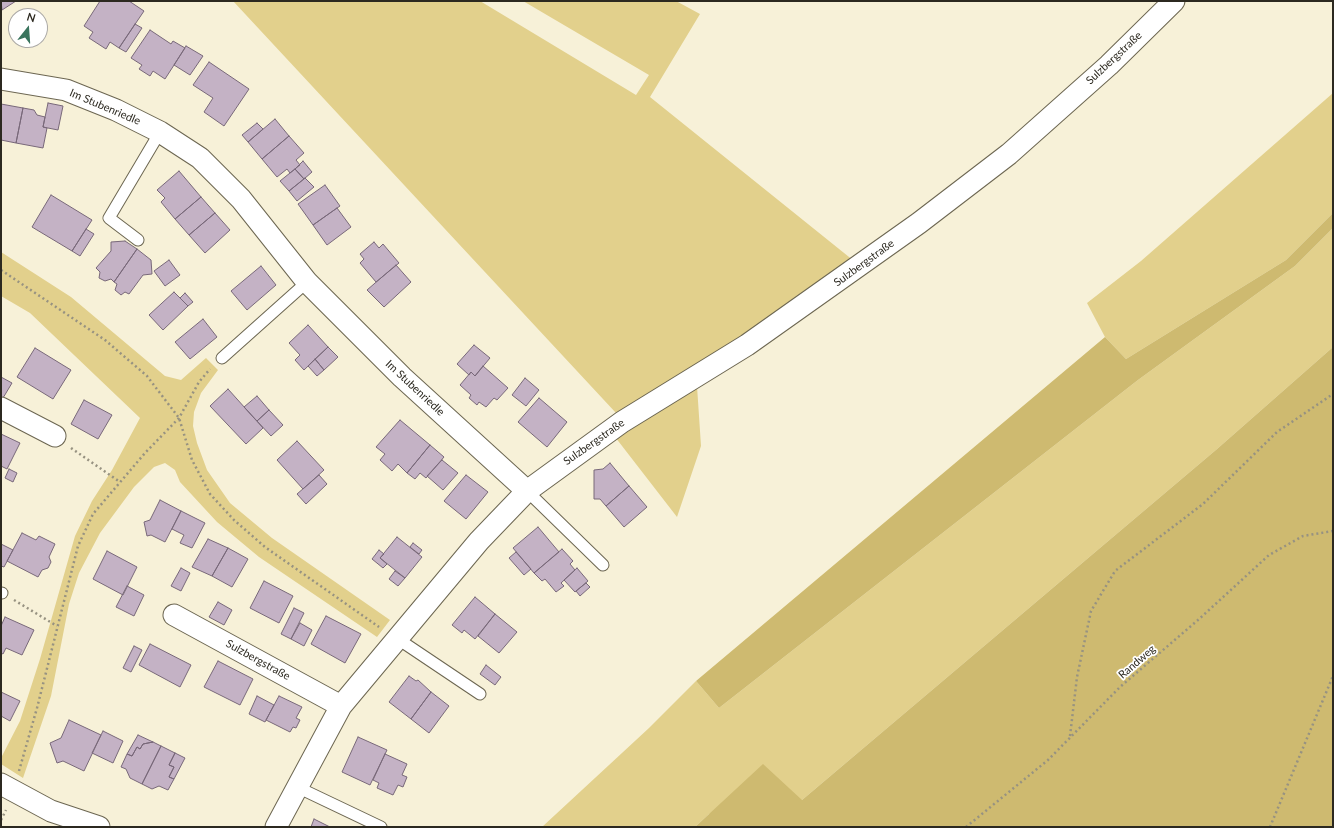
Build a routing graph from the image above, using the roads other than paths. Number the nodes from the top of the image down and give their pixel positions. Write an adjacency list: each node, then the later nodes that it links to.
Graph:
1 (1174, 1): 9 (street, Sulzbergstraße)
2 (1, 78): 3 (street, Im Stubenriedle)
3 (160, 132): 4 (lane); 5 (street, Im Stubenriedle)
4 (138, 240)
5 (307, 282): 6 (lane); 9 (street, Im Stubenriedle)
6 (222, 358)
7 (1, 408): 8 (street)
8 (55, 436)
9 (527, 490): 10 (lane); 12 (street, Sulzbergstraße)
10 (603, 565)
11 (174, 615): 14 (street, Sulzbergstraße)
12 (390, 634): 13 (lane); 14 (street, Sulzbergstraße)
13 (480, 694)
14 (341, 706): 15 (street, Sulzbergstraße)
15 (297, 787): 18 (street, Sulzbergstraße); 19 (lane)
16 (7, 788): 17 (street)
17 (99, 827)
18 (276, 827)
19 (380, 827)

